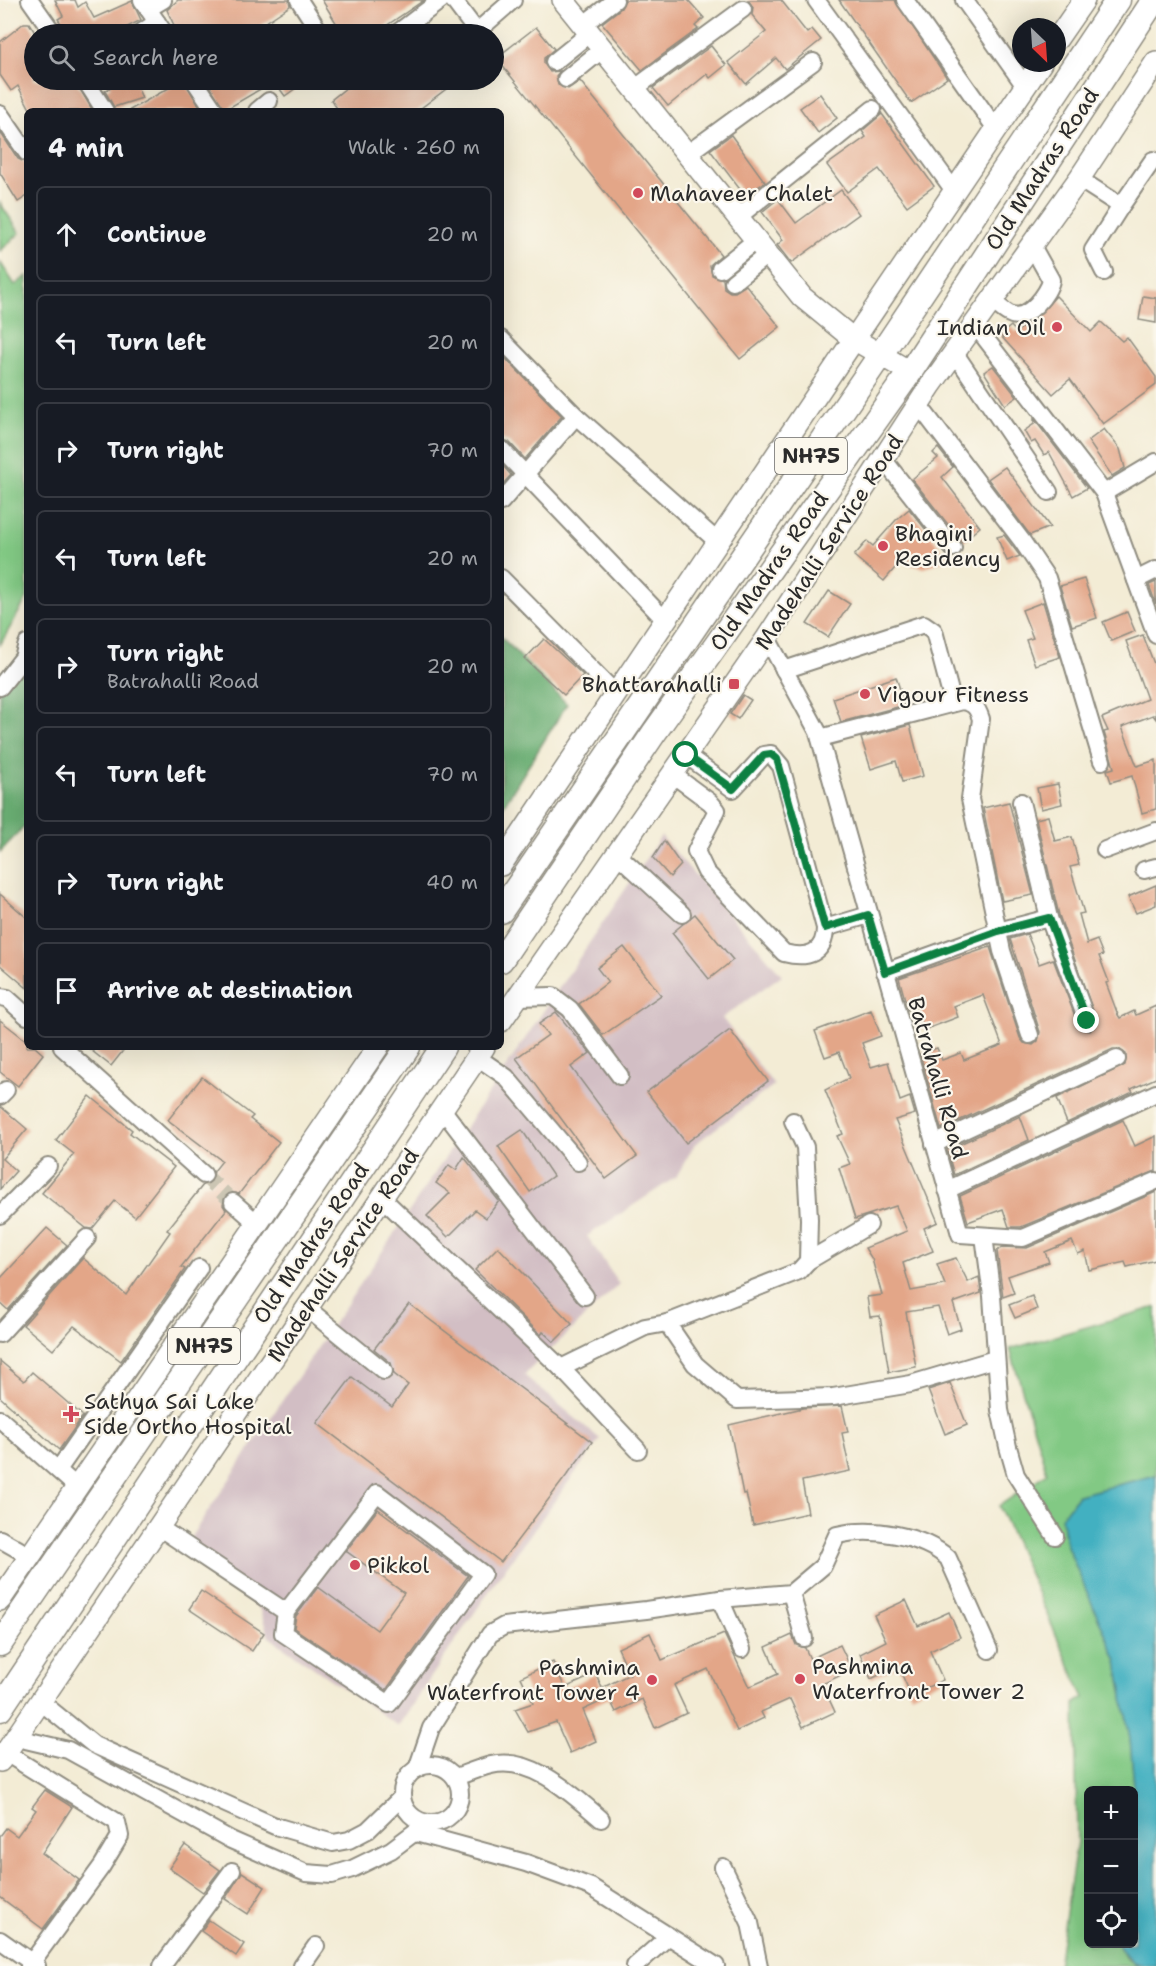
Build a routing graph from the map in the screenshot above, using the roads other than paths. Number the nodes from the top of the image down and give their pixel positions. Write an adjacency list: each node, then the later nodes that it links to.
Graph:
1 (30, 0): 17 (street)
2 (163, 0): 16 (street)
3 (299, 0): 18 (street)
4 (441, 0): 19 (street)
5 (453, 0): 20 (street)
6 (513, 0): 21 (street)
7 (563, 0): 23 (main road)
8 (615, 0): 23 (street)
9 (816, 0): 42 (street)
10 (905, 0): 37 (street)
11 (964, 0): 29 (street)
12 (1084, 0): 22 (main road)
13 (1118, 0): 55 (highway, Old Madras Road / NH75)
14 (1154, 0): 56 (highway, Old Madras Road / NH75)
15 (743, 9): 30 (street)
16 (153, 17)
17 (47, 24)
18 (315, 24)
19 (409, 24)
20 (469, 24)
21 (485, 24)
22 (1066, 26)
23 (592, 35): 24 (street); 28 (street); 30 (main road)
24 (554, 62)
25 (813, 62): 39 (street)
26 (1156, 63): 41 (main road, Madehalli Service Road)
27 (1035, 72): 29 (main road)
28 (566, 79)
29 (1025, 86): 37 (main road)
30 (634, 88): 39 (main road)
31 (91, 90): 33 (street)
32 (201, 90): 34 (street)
33 (103, 108)
34 (213, 108)
35 (873, 109): 44 (street)
36 (0, 114): 38 (street)
37 (996, 129): 42 (main road)
38 (24, 149)
39 (687, 154): 44 (main road)
40 (1153, 160): 43 (street)
41 (1079, 179): 43 (street); 45 (main road, Madehalli Service Road)
42 (956, 192): 52 (main road)
43 (1121, 206): 48 (street)
44 (738, 217): 46 (main road)
45 (1032, 246): 50 (main road, Madehalli Service Road); 50 (street)
46 (762, 247): 47 (street); 49 (street); 52 (main road)
47 (720, 268)
48 (1104, 272)
49 (733, 282)
50 (993, 301): 51 (main road, Madehalli Service Road)
51 (975, 325): 54 (main road, Madehalli Service Road); 64 (street)
52 (852, 338): 55 (main road); 66 (main road)
53 (504, 342): 58 (street)
54 (954, 352): 57 (main road, Madehalli Service Road); 63 (street)
55 (881, 354): 56 (main road); 90 (highway, Old Madras Road / NH75)
56 (910, 372): 96 (highway, Old Madras Road / NH75)
57 (918, 404): 60 (main road, Madehalli Service Road); 81 (street)
58 (576, 416): 62 (street); 66 (street)
59 (504, 452): 62 (street)
60 (883, 459): 67 (street); 73 (main road, Madehalli Service Road)
61 (1156, 462): 64 (street)
62 (526, 475): 65 (street); 71 (street)
63 (1049, 492)
64 (1104, 493): 69 (street)
65 (504, 499)
66 (718, 542): 71 (main road)
67 (954, 548)
68 (1156, 570): 69 (street)
69 (1136, 580): 72 (street)
70 (504, 581): 77 (street)
71 (666, 621): 77 (main road)
72 (1156, 633)
73 (767, 638): 75 (street, Batrahalli Road); 80 (main road, Madehalli Service Road)
74 (24, 654): 76 (street)
75 (784, 670): 78 (street); 79 (street, Batrahalli Road)
76 (0, 687)
77 (617, 695): 89 (main road)
78 (953, 703): 79 (street); 95 (street)
79 (820, 738): 92 (street, Batrahalli Road)
80 (686, 755): 82 (main road, Madehalli Service Road); 83 (street)
81 (1102, 761)
82 (672, 774): 85 (street); 88 (main road, Madehalli Service Road)
83 (733, 789): 85 (street); 94 (street)
84 (1021, 802): 93 (street)
85 (717, 810): 94 (street)
86 (1156, 831): 87 (street)
87 (1105, 850)
88 (616, 853): 91 (street); 99 (main road, Madehalli Service Road)
89 (504, 861)
90 (504, 907)
91 (682, 914)
92 (868, 915): 94 (street); 97 (street, Batrahalli Road)
93 (1049, 918): 95 (street); 102 (street)
94 (825, 928)
95 (998, 931): 97 (street); 103 (street)
96 (504, 956)
97 (885, 972): 114 (street, Batrahalli Road)
98 (0, 997): 100 (street)
99 (517, 997): 101 (main road, Madehalli Service Road); 110 (street)
100 (24, 1013)
101 (504, 1016)
102 (1087, 1021)
103 (1030, 1035)
104 (65, 1050): 117 (street)
105 (376, 1050): 123 (main road)
106 (406, 1050): 149 (highway, Old Madras Road / NH75)
107 (441, 1050): 153 (highway, Old Madras Road / NH75)
108 (480, 1052): 112 (main road, Madehalli Service Road); 115 (street)
109 (1117, 1059): 114 (street)
110 (620, 1076)
111 (1156, 1094): 119 (street)
112 (442, 1109): 120 (main road, Madehalli Service Road); 129 (street)
113 (793, 1121): 127 (street)
114 (934, 1144): 119 (street, Batrahalli Road)
115 (578, 1162)
116 (48, 1166): 122 (street)
117 (204, 1175)
118 (1156, 1181): 125 (street, Batrahalli Road)
119 (947, 1190): 125 (street, Batrahalli Road)
120 (382, 1198): 130 (main road, Madehalli Service Road); 134 (street)
121 (232, 1202): 123 (street)
122 (0, 1215)
123 (258, 1224): 139 (main road)
124 (869, 1225): 127 (street)
125 (984, 1236): 133 (street)
126 (87, 1238): 132 (street)
127 (808, 1261): 131 (street)
128 (199, 1268): 138 (street)
129 (585, 1296)
130 (308, 1309): 135 (street); 140 (main road, Madehalli Service Road)
131 (667, 1323): 133 (street); 134 (street)
132 (0, 1334)
133 (995, 1359): 141 (street)
134 (561, 1368): 137 (street)
135 (384, 1371)
136 (0, 1419): 138 (street)
137 (638, 1450)
138 (58, 1470): 139 (street)
139 (78, 1488): 143 (main road)
140 (160, 1528): 147 (street); 152 (main road, Madehalli Service Road)
141 (1055, 1536)
142 (0, 1539): 143 (street)
143 (30, 1556): 145 (main road)
144 (791, 1593): 146 (street); 148 (street); 151 (street)
145 (0, 1599)
146 (720, 1599): 150 (street); 155 (street)
147 (286, 1612): 147 (street)
148 (804, 1638)
149 (0, 1644)
150 (742, 1649)
151 (989, 1650)
152 (41, 1702): 154 (main road, Madehalli Service Road); 157 (street)
153 (0, 1709)
154 (7, 1750): 159 (street); 166 (street)
155 (417, 1769): 156 (street); 157 (street)
156 (456, 1778): 158 (street); 159 (street)
157 (402, 1797): 159 (street)
158 (600, 1819)
159 (422, 1828): 162 (street)
160 (723, 1867): 171 (street)
161 (232, 1871): 167 (street)
162 (669, 1936): 165 (street); 169 (street)
163 (0, 1940): 166 (street)
164 (316, 1946): 168 (street)
165 (693, 1959): 170 (street)
166 (32, 1965)
167 (162, 1966)
168 (302, 1966)
169 (634, 1966)
170 (716, 1966)
171 (759, 1966)

